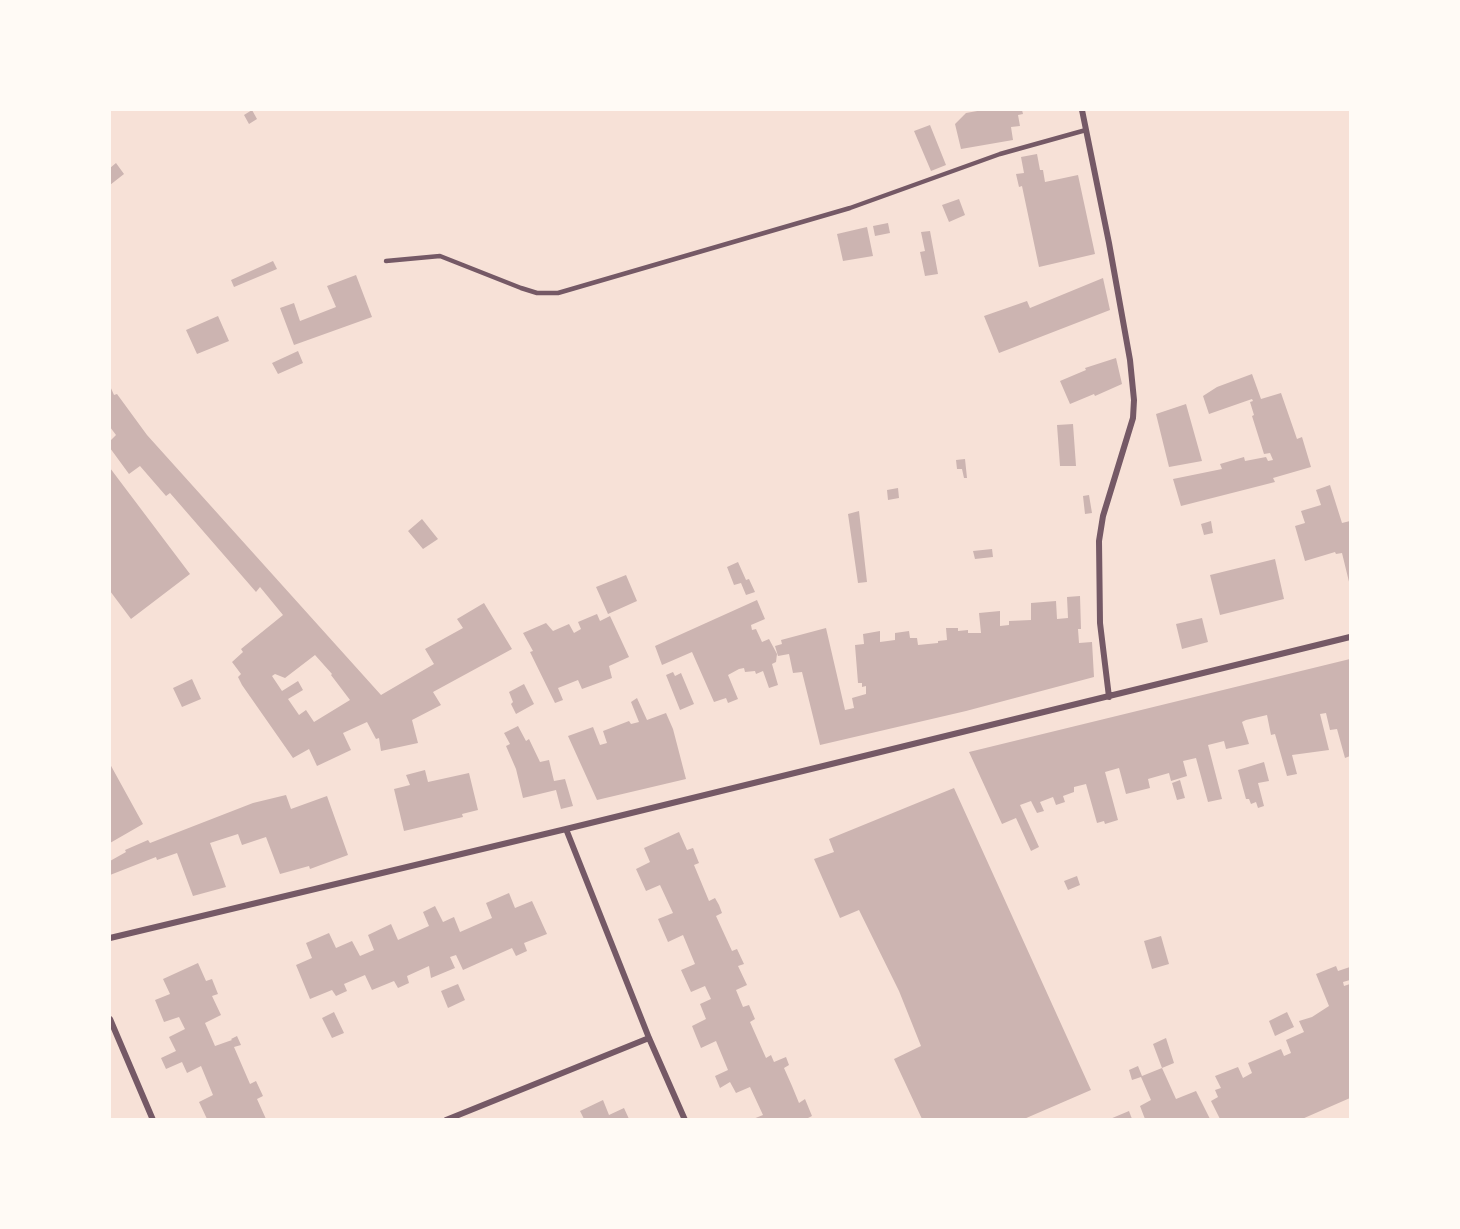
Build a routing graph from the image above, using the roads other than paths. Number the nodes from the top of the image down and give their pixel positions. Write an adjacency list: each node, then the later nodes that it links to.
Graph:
1 (1082, 110): 2 (street)
2 (1086, 130): 3 (lane); 5 (street)
3 (386, 261)
4 (1350, 637): 5 (street)
5 (1109, 696): 6 (street)
6 (566, 829): 7 (street); 9 (street)
7 (110, 938)
8 (110, 1019): 10 (street)
9 (649, 1038): 11 (street); 12 (street)
10 (153, 1119)
11 (446, 1119)
12 (685, 1119)

